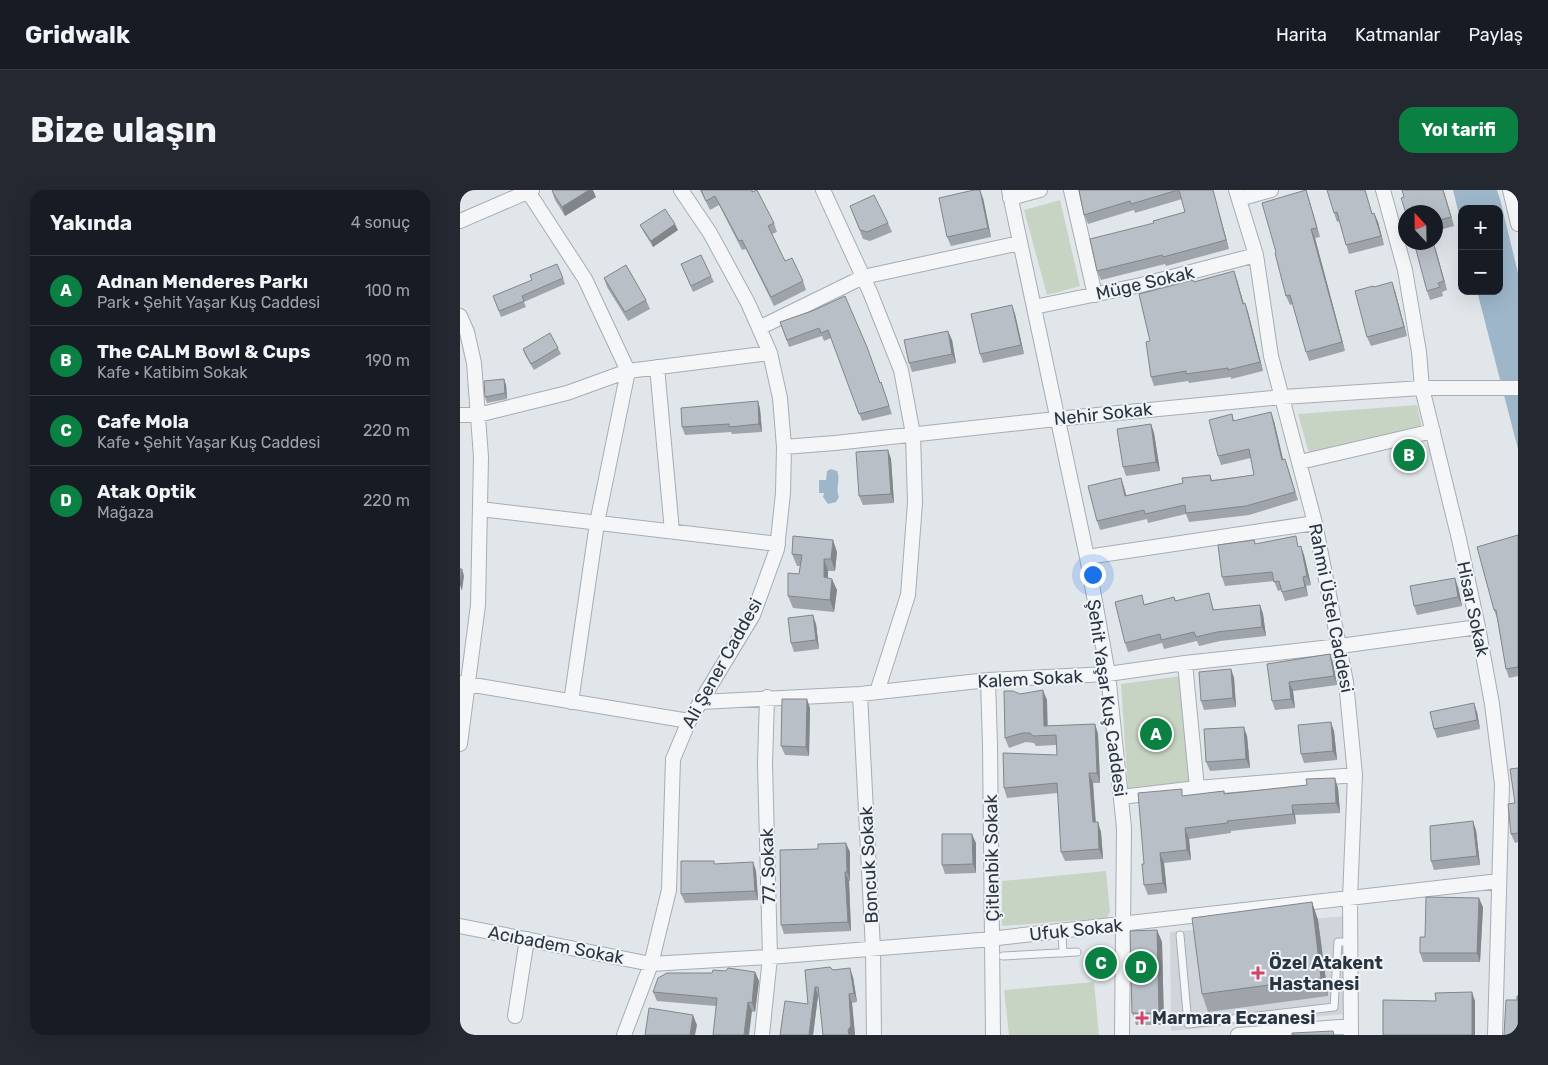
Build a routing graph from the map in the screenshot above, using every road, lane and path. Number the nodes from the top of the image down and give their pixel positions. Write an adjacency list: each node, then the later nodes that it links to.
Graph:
1 (681, 190): 19 (street, Ali Şener Caddesi)
2 (823, 190): 15 (street)
3 (1040, 190): 9 (street)
4 (1071, 190): 16 (street)
5 (1271, 190): 10 (street)
6 (1383, 190): 23 (street, Hisar Sokak)
7 (1510, 190): 12 (street)
8 (529, 191): 11 (street); 22 (street)
9 (1010, 194): 13 (street, Şehit Yaşar Kuş Caddesi)
10 (1238, 195): 14 (street, Rahmi Üstel Caddesi)
11 (460, 221)
12 (1518, 224)
13 (1020, 243): 15 (street); 17 (street, Şehit Yaşar Kuş Caddesi)
14 (1256, 255): 16 (street, Müge Sokak); 25 (street, Rahmi Üstel Caddesi)
15 (863, 277): 19 (street); 30 (street)
16 (1095, 295): 17 (street, Müge Sokak)
17 (1034, 308): 28 (street, Şehit Yaşar Kuş Caddesi)
18 (460, 316): 27 (street)
19 (759, 328): 20 (street, Ali Şener Caddesi)
20 (770, 353): 21 (street); 31 (street, Ali Şener Caddesi)
21 (657, 367): 22 (street); 36 (street)
22 (628, 370): 27 (street); 34 (street)
23 (1422, 388): 24 (street, Nehir Sokak); 25 (street, Nehir Sokak); 29 (street, Hisar Sokak)
24 (1518, 388)
25 (1283, 397): 28 (street, Nehir Sokak); 32 (street, Rahmi Üstel Caddesi)
26 (460, 415): 27 (street)
27 (478, 415): 33 (street)
28 (1056, 418): 30 (street, Nehir Sokak); 38 (street, Şehit Yaşar Kuş Caddesi)
29 (1433, 431): 32 (street); 39 (street, Hisar Sokak)
30 (913, 434): 31 (street, Nehir Sokak); 45 (street)
31 (784, 447): 37 (street, Ali Şener Caddesi)
32 (1300, 462): 35 (street, Rahmi Üstel Caddesi)
33 (480, 509): 34 (street); 44 (street)
34 (597, 523): 36 (street); 48 (street)
35 (1315, 523): 38 (street); 40 (street, Rahmi Üstel Caddesi)
36 (672, 532): 37 (street)
37 (778, 544): 49 (street, Ali Şener Caddesi)
38 (1086, 557): 42 (street, Şehit Yaşar Kuş Caddesi)
39 (1478, 627): 40 (street, Kalem Sokak); 55 (street, Hisar Sokak)
40 (1340, 646): 41 (street, Kalem Sokak); 52 (street, Rahmi Üstel Caddesi)
41 (1185, 663): 42 (street, Kalem Sokak); 53 (street)
42 (1108, 674): 43 (street, Kalem Sokak); 54 (street, Şehit Yaşar Kuş Caddesi)
43 (988, 680): 45 (street, Kalem Sokak); 62 (street, Çitlenbik Sokak)
44 (464, 684): 48 (street); 51 (street)
45 (877, 692): 46 (street, Kalem Sokak)
46 (860, 694): 47 (street, Kalem Sokak); 64 (street, Boncuk Sokak)
47 (767, 698): 49 (street, Kalem Sokak); 68 (street, 77. Sokak)
48 (571, 702): 50 (street)
49 (701, 702): 50 (street, Ali Şener Caddesi)
50 (689, 721): 69 (street, Ali Şener Caddesi)
51 (460, 744)
52 (1356, 775): 53 (street); 56 (street, Rahmi Üstel Caddesi)
53 (1197, 788): 54 (street)
54 (1121, 796): 57 (street, Şehit Yaşar Kuş Caddesi)
55 (1499, 881): 56 (street, Ufuk Sokak); 78 (street, Hisar Sokak)
56 (1350, 899): 57 (street, Ufuk Sokak); 63 (street, Rahmi Üstel Caddesi)
57 (1123, 925): 59 (street, Ufuk Sokak); 76 (street, Şehit Yaşar Kuş Caddesi)
58 (460, 926): 61 (street, Acıbadem Sokak)
59 (1062, 931): 62 (street, Ufuk Sokak); 66 (lane)
60 (1180, 935): 63 (lane)
61 (527, 939): 69 (street, Acıbadem Sokak); 70 (street)
62 (992, 939): 64 (street, Ufuk Sokak); 75 (street, Çitlenbik Sokak)
63 (1350, 942): 71 (street, Rahmi Üstel Caddesi)
64 (873, 949): 68 (street, Ufuk Sokak); 74 (street, Boncuk Sokak)
65 (1077, 952): 66 (lane)
66 (1063, 953): 67 (lane)
67 (1003, 956)
68 (770, 957): 69 (street, Ufuk Sokak); 73 (street, 77. Sokak)
69 (651, 964): 72 (street, Ali Şener Caddesi)
70 (515, 1016)
71 (1351, 1030): 77 (street)
72 (624, 1035)
73 (762, 1035)
74 (874, 1035)
75 (993, 1035)
76 (1122, 1035)
77 (1238, 1035)
78 (1495, 1035)

